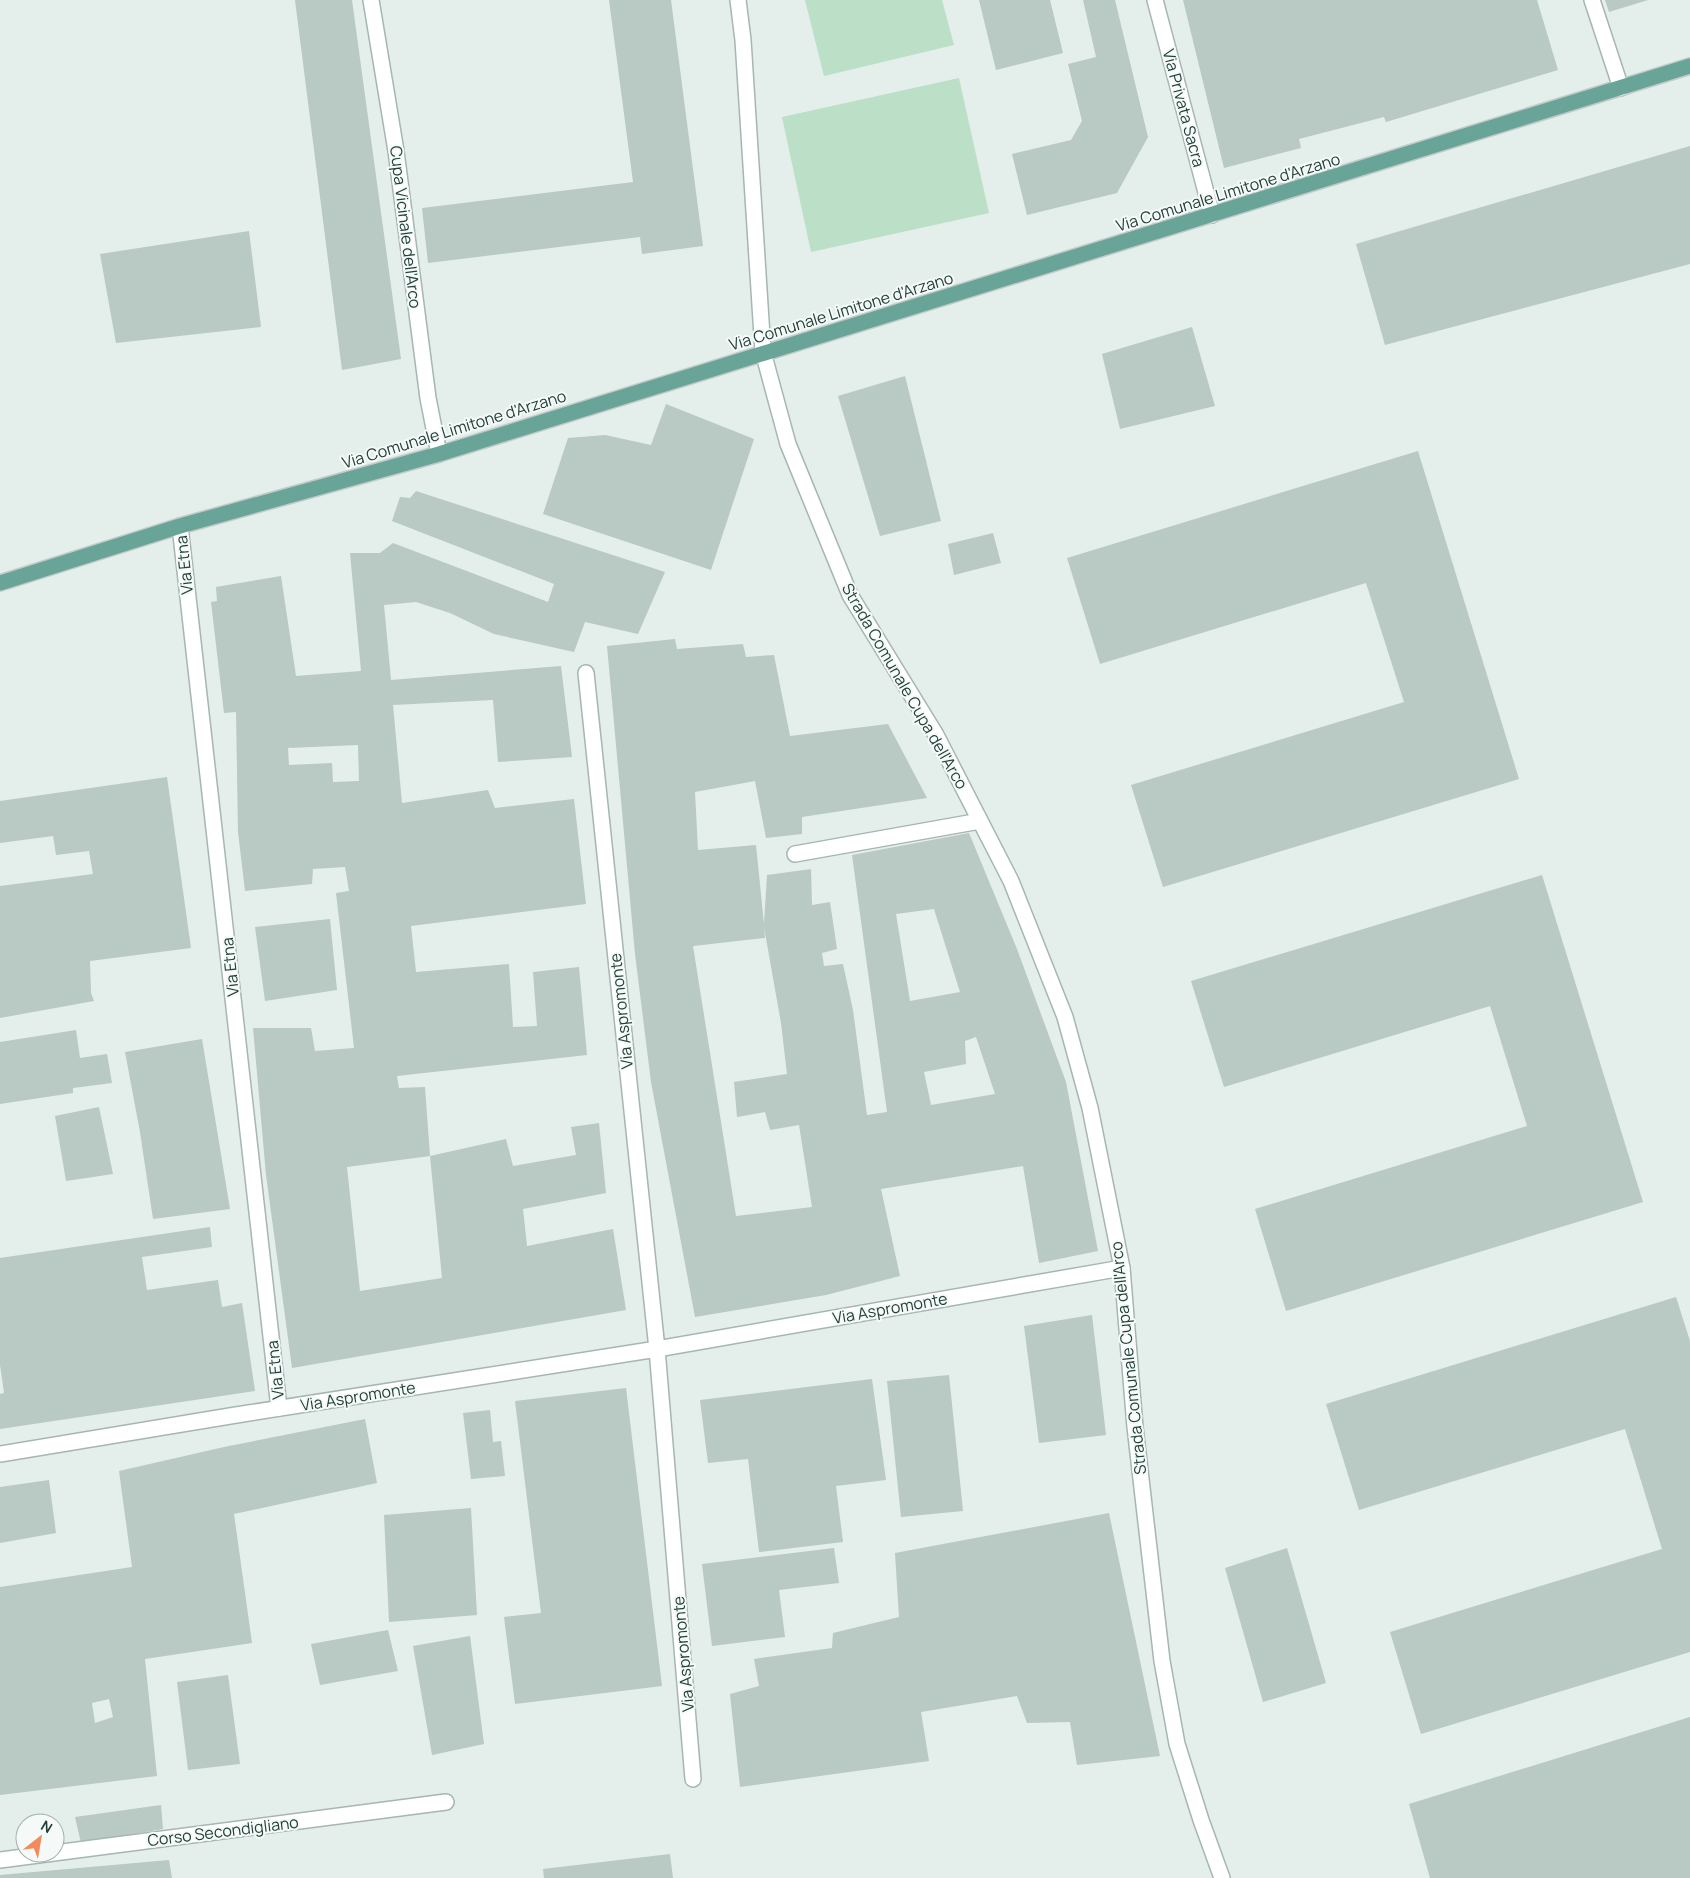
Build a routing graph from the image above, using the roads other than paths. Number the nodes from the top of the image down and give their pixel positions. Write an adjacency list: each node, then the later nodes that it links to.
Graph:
1 (371, 0): 9 (street, Cupa Vicinale dell'Arco)
2 (738, 0): 8 (street)
3 (1155, 0): 7 (street, Via Privata Sacra)
4 (1592, 0): 6 (street)
5 (1690, 66): 6 (main road, Via Comunale Limitone d'Arzano)
6 (1621, 88): 7 (main road, Via Comunale Limitone d'Arzano)
7 (1212, 215): 8 (main road, Via Comunale Limitone d'Arzano)
8 (763, 352): 9 (main road, Via Comunale Limitone d'Arzano); 13 (street, Strada Comunale Cupa dell'Arco)
9 (439, 454): 10 (main road, Via Comunale Limitone d'Arzano)
10 (180, 526): 11 (main road, Via Comunale Limitone d'Arzano); 17 (street, Via Etna)
11 (0, 583)
12 (586, 673): 16 (street, Via Aspromonte)
13 (980, 821): 14 (street); 15 (street, Strada Comunale Cupa dell'Arco)
14 (794, 854)
15 (1122, 1268): 16 (street, Via Aspromonte); 22 (street, Strada Comunale Cupa dell'Arco)
16 (657, 1349): 17 (street, Via Aspromonte); 19 (street, Via Aspromonte)
17 (279, 1408): 18 (street, Via Aspromonte)
18 (0, 1454)
19 (693, 1779)
20 (446, 1802): 21 (street, Corso Secondigliano)
21 (0, 1860)
22 (1222, 1878)

